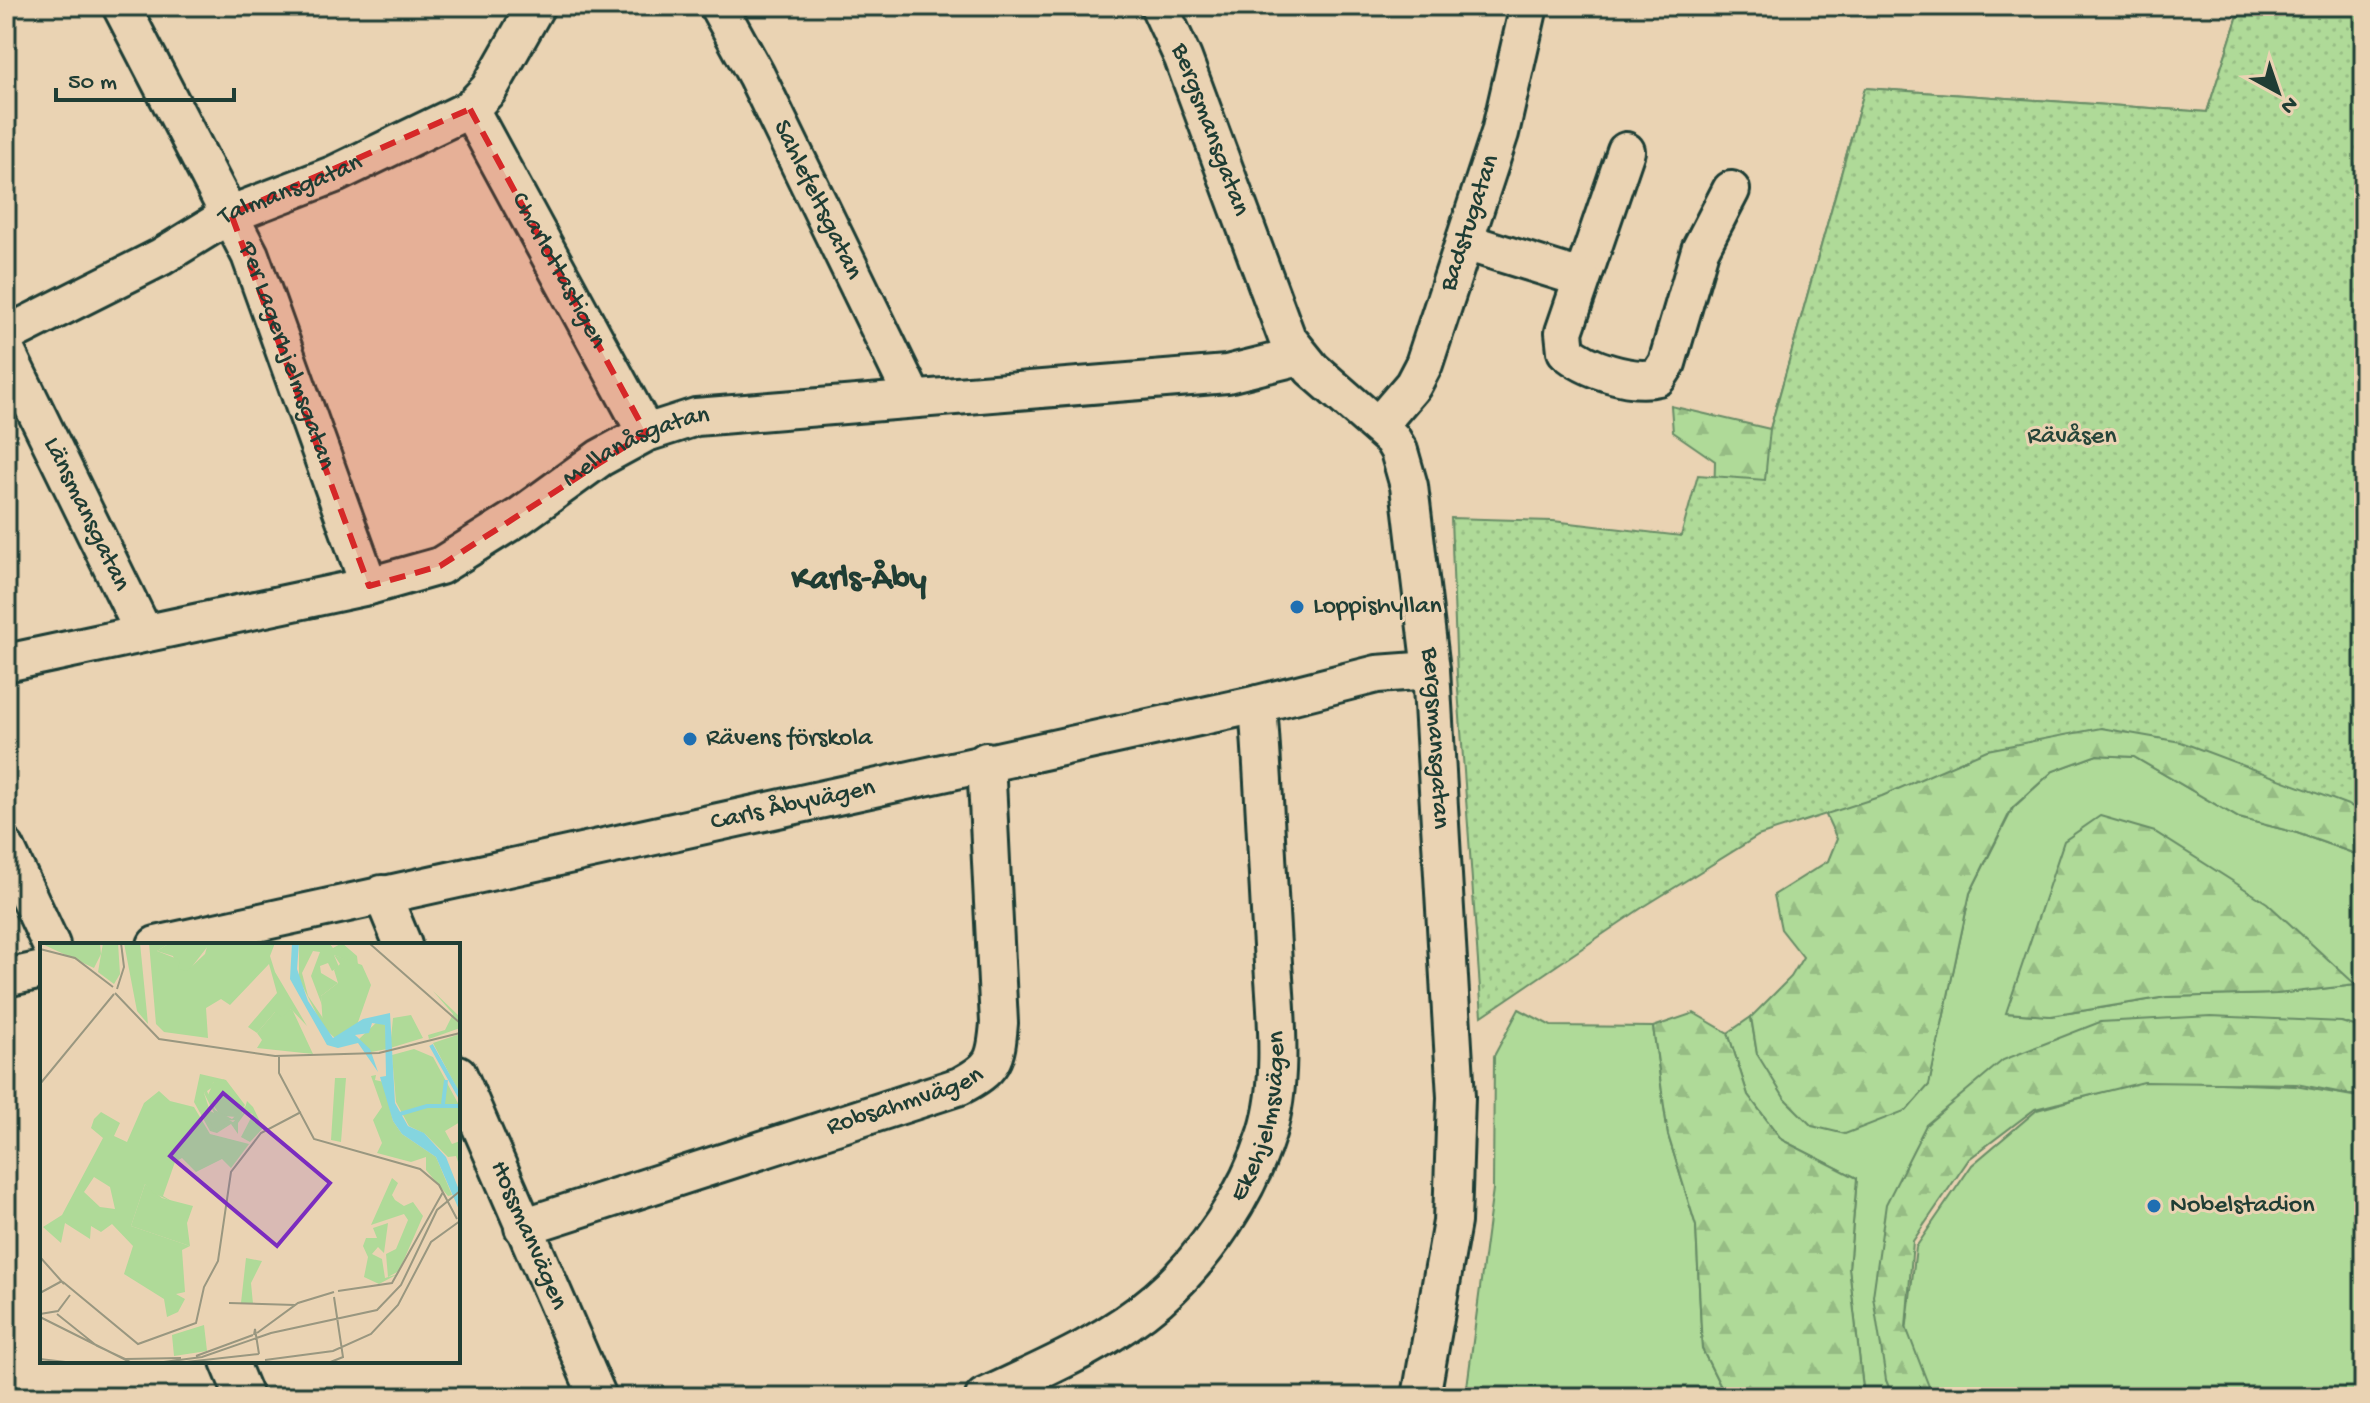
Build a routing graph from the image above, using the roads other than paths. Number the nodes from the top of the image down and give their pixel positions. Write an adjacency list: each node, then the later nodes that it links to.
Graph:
1 (121, 6): 9 (street, Per Lagerhjelmsgatan)
2 (536, 6): 6 (street, Talmansgatan)
3 (718, 6): 15 (street, Sahlefeltsgatan)
4 (1159, 6): 14 (street, Bergsmansgatan)
5 (1529, 6): 10 (street, Badstugatan)
6 (470, 109): 9 (street, Talmansgatan); 17 (street, Charlottastigen)
7 (1626, 151): 11 (street)
8 (1731, 190): 11 (street)
9 (231, 214): 12 (street, Talmansgatan); 18 (street, Per Lagerhjelmsgatan)
10 (1465, 242): 11 (street); 16 (street, Badstugatan)
11 (1581, 278)
12 (6, 335)
13 (6, 351): 19 (street, Länsmansgatan)
14 (1300, 356): 15 (street, Mellanåsgatan); 16 (street, Bergsmansgatan)
15 (913, 398): 17 (street, Mellanåsgatan)
16 (1378, 426): 21 (street, Bergsmansgatan)
17 (646, 433): 18 (street, Mellanåsgatan)
18 (369, 586): 19 (street, Mellanåsgatan)
19 (144, 633): 20 (street, Mellanåsgatan)
20 (6, 663)
21 (1431, 670): 22 (street, Carls Åbyvägen); 37 (street, Bergsmansgatan)
22 (1258, 704): 23 (street, Carls Åbyvägen); 36 (street, Ekehjelmsvägen)
23 (986, 761): 25 (street, Carls Åbyvägen); 32 (street, Robsahmvägen)
24 (6, 848): 26 (street)
25 (382, 894): 27 (street, Carls Åbyvägen); 28 (street)
26 (50, 943)
27 (165, 943)
28 (402, 943)
29 (40, 970): 30 (street)
30 (6, 978)
31 (460, 1079): 32 (street, Hossmanvägen)
32 (523, 1227): 35 (street, Hossmanvägen)
33 (230, 1363): 34 (street)
34 (244, 1397)
35 (598, 1397)
36 (984, 1397)
37 (1421, 1397)

